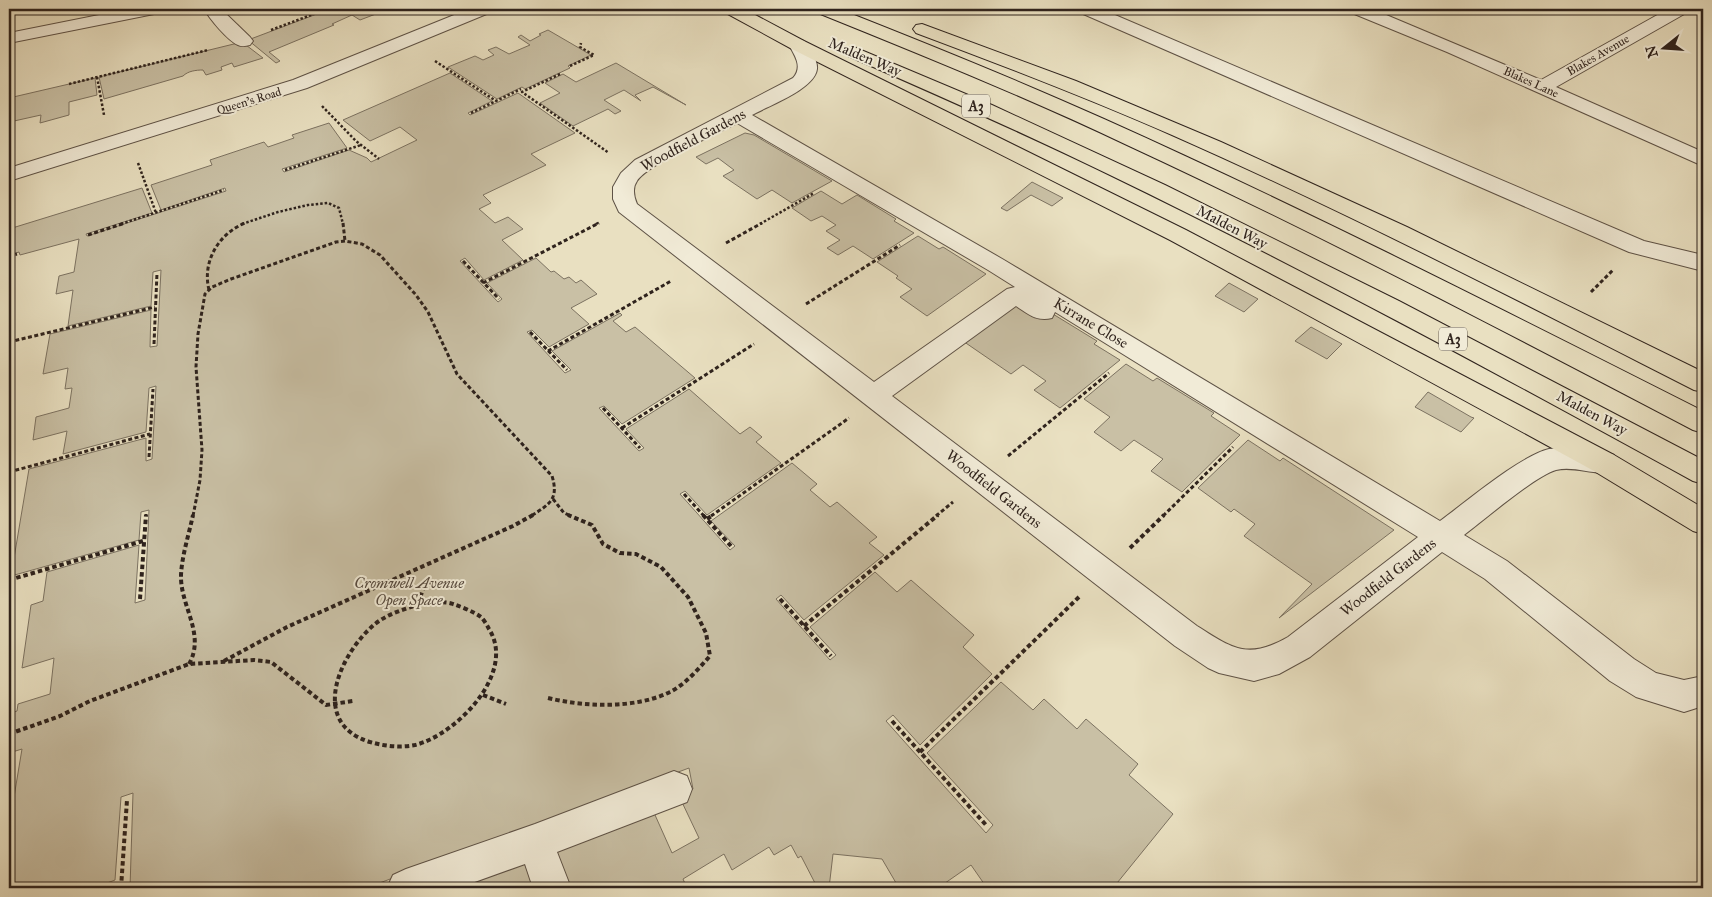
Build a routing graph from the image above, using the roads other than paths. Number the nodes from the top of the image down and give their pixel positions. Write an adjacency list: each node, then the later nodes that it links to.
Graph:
1 (154, 9): 11 (street)
2 (212, 9): 12 (street)
3 (482, 9): 17 (street, Queen's Road)
4 (732, 9): 13 (highway)
5 (748, 9): 24 (highway, Malden Way / A3)
6 (824, 9): 22 (highway, Malden Way / A3)
7 (864, 9): 20 (highway)
8 (1087, 9): 18 (street)
9 (1358, 9): 14 (street, Blakes Lane)
10 (1680, 9): 14 (street, Blakes Avenue)
11 (9, 38)
12 (244, 41)
13 (798, 46): 15 (street, Woodfield Gardens); 23 (highway)
14 (1543, 87): 16 (street, Blakes Lane)
15 (738, 115): 21 (street, Woodfield Gardens); 26 (street, Kirrane Close)
16 (1703, 160)
17 (9, 175)
18 (1703, 263)
19 (1044, 314): 21 (street)
20 (1703, 383)
21 (875, 397): 26 (street, Woodfield Gardens)
22 (1703, 423)
23 (1604, 463): 25 (highway); 26 (street, Woodfield Gardens)
24 (1703, 473)
25 (1703, 522)
26 (1441, 536): 27 (street, Kirrane Close)
27 (1703, 691)
28 (674, 789): 29 (street)
29 (535, 842): 30 (street); 31 (street)
30 (406, 888)
31 (552, 888)

